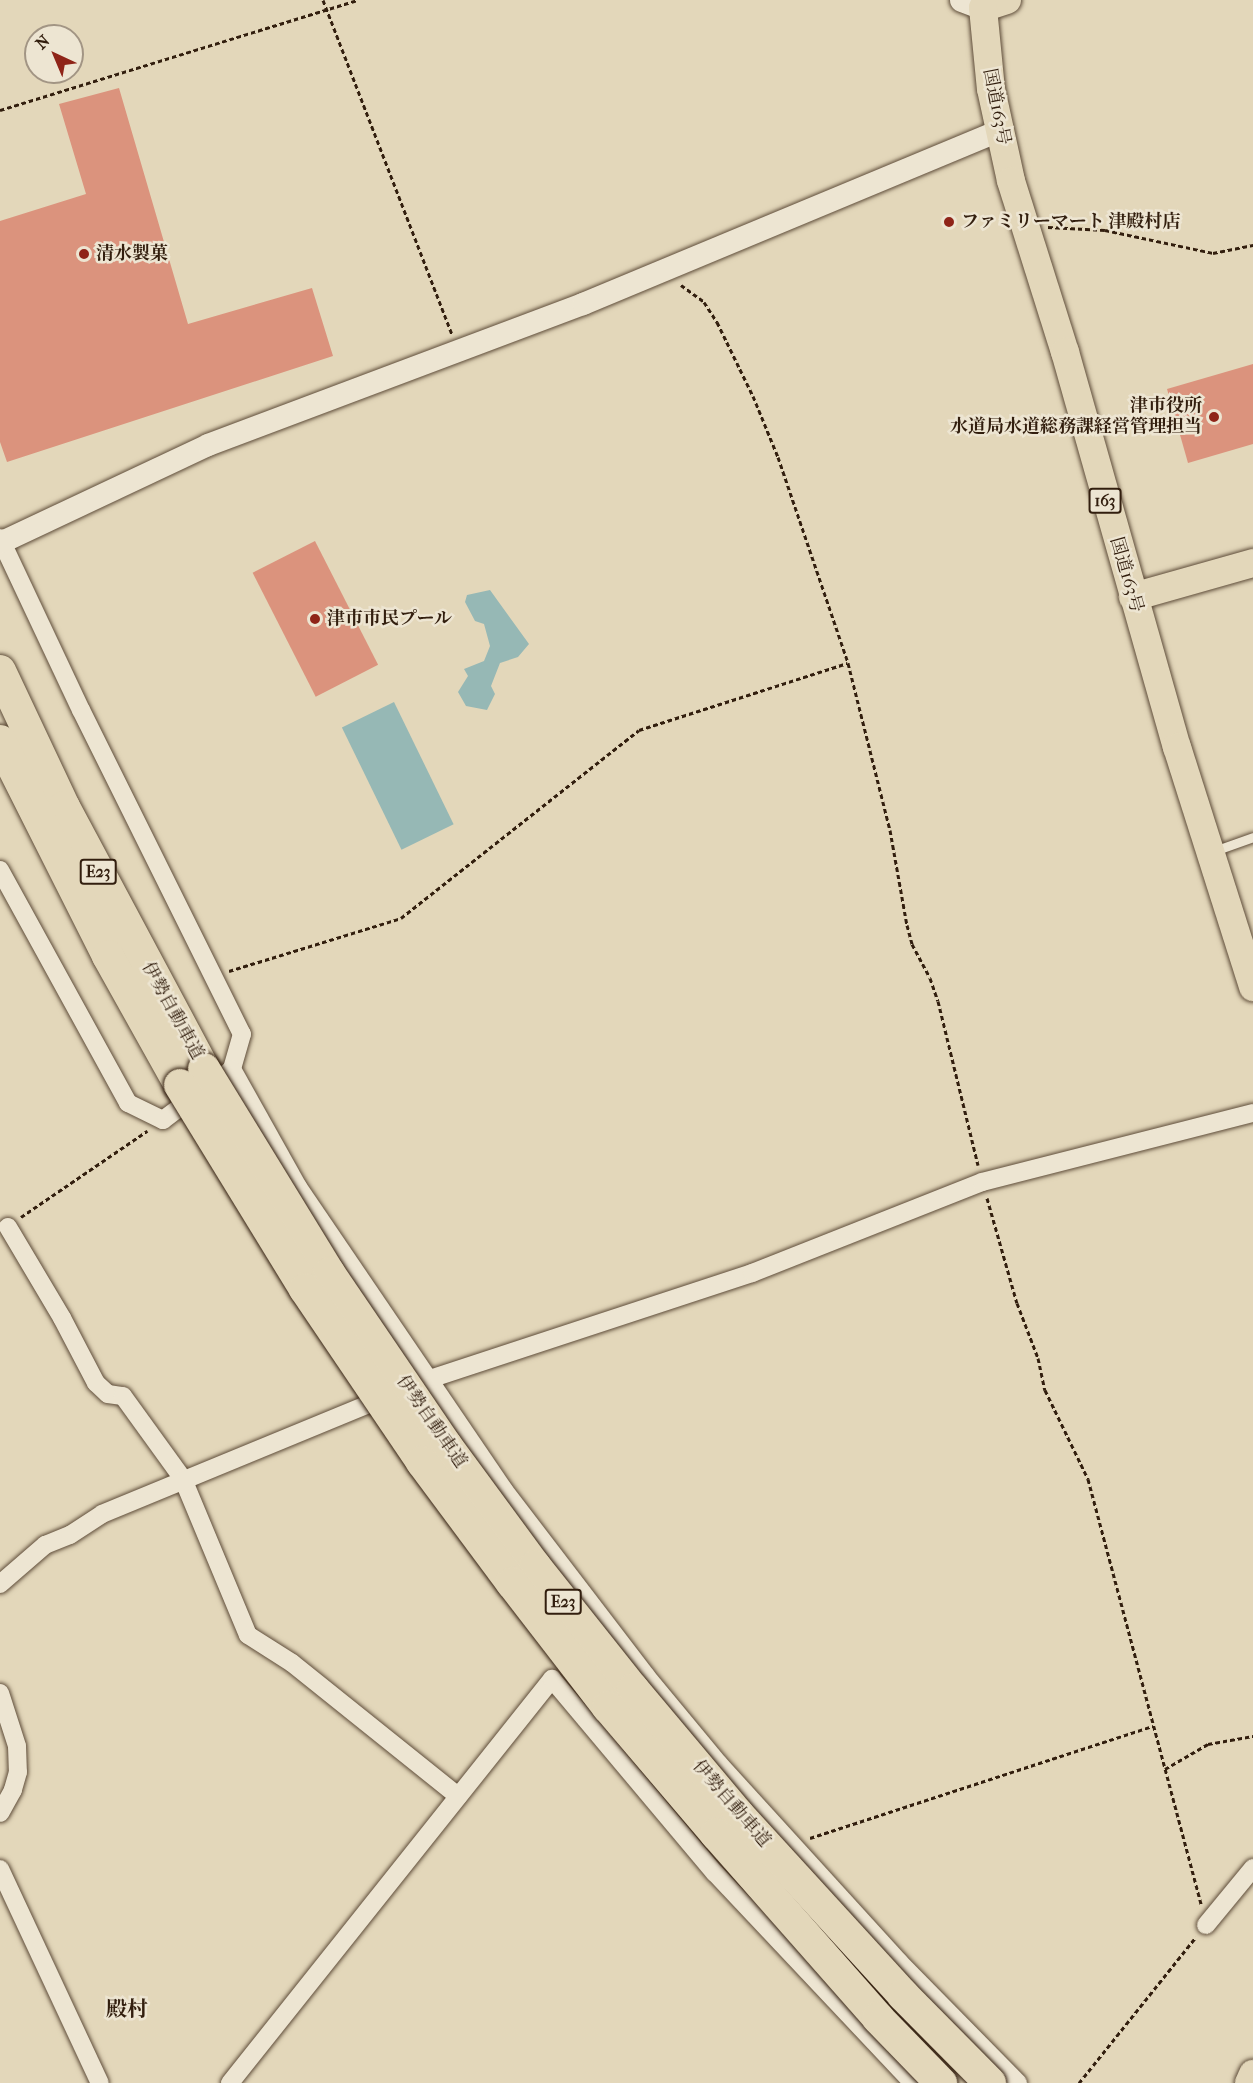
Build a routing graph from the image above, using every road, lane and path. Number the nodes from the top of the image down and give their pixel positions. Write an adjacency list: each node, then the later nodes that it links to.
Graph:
1 (323, 0): 4 (path)
2 (357, 0): 4 (path)
3 (984, 3): 6 (highway, 国道163号 / 163)
4 (326, 10): 5 (path); 10 (path)
5 (0, 110)
6 (1000, 130): 7 (highway, 国道163号 / 163); 9 (street)
7 (1025, 227): 8 (path); 13 (highway, 国道163号 / 163)
8 (1253, 245)
9 (662, 270): 10 (street); 14 (path)
10 (459, 352): 11 (street)
11 (0, 541): 20 (street)
12 (1253, 563): 13 (highway)
13 (1133, 597): 18 (highway, 国道163号 / 163)
14 (848, 663): 20 (path); 25 (path)
15 (0, 671): 22 (highway, 伊勢自動車道 / E23)
16 (0, 741): 22 (highway, 伊勢自動車道 / E23)
17 (1253, 837): 18 (lane)
18 (1211, 852): 21 (highway, 国道163号 / 163)
19 (0, 870): 24 (street)
20 (213, 976): 22 (street)
21 (1253, 987)
22 (205, 1074): 24 (street); 27 (street); 44 (highway, 伊勢自動車道 / E23, bridge); 45 (highway, 伊勢自動車道 / E23, bridge)
23 (1253, 1113): 25 (street)
24 (163, 1120): 26 (path)
25 (982, 1182): 27 (street); 31 (path)
26 (8, 1227): 28 (street)
27 (430, 1379): 28 (street); 36 (street)
28 (183, 1479): 29 (street); 34 (street)
29 (0, 1584)
30 (0, 1693): 35 (street)
31 (1154, 1726): 33 (path); 36 (path)
32 (1253, 1736): 33 (path)
33 (1165, 1769): 39 (path)
34 (458, 1796): 42 (street); 43 (street)
35 (0, 1813)
36 (793, 1844): 46 (street)
37 (1253, 1868): 39 (street)
38 (0, 1869): 41 (street)
39 (1206, 1925): 47 (path)
40 (1253, 2074): 48 (highway)
41 (100, 2083)
42 (230, 2083)
43 (913, 2083)
44 (941, 2083)
45 (990, 2083)
46 (1018, 2083)
47 (1079, 2083)
48 (1249, 2083)

